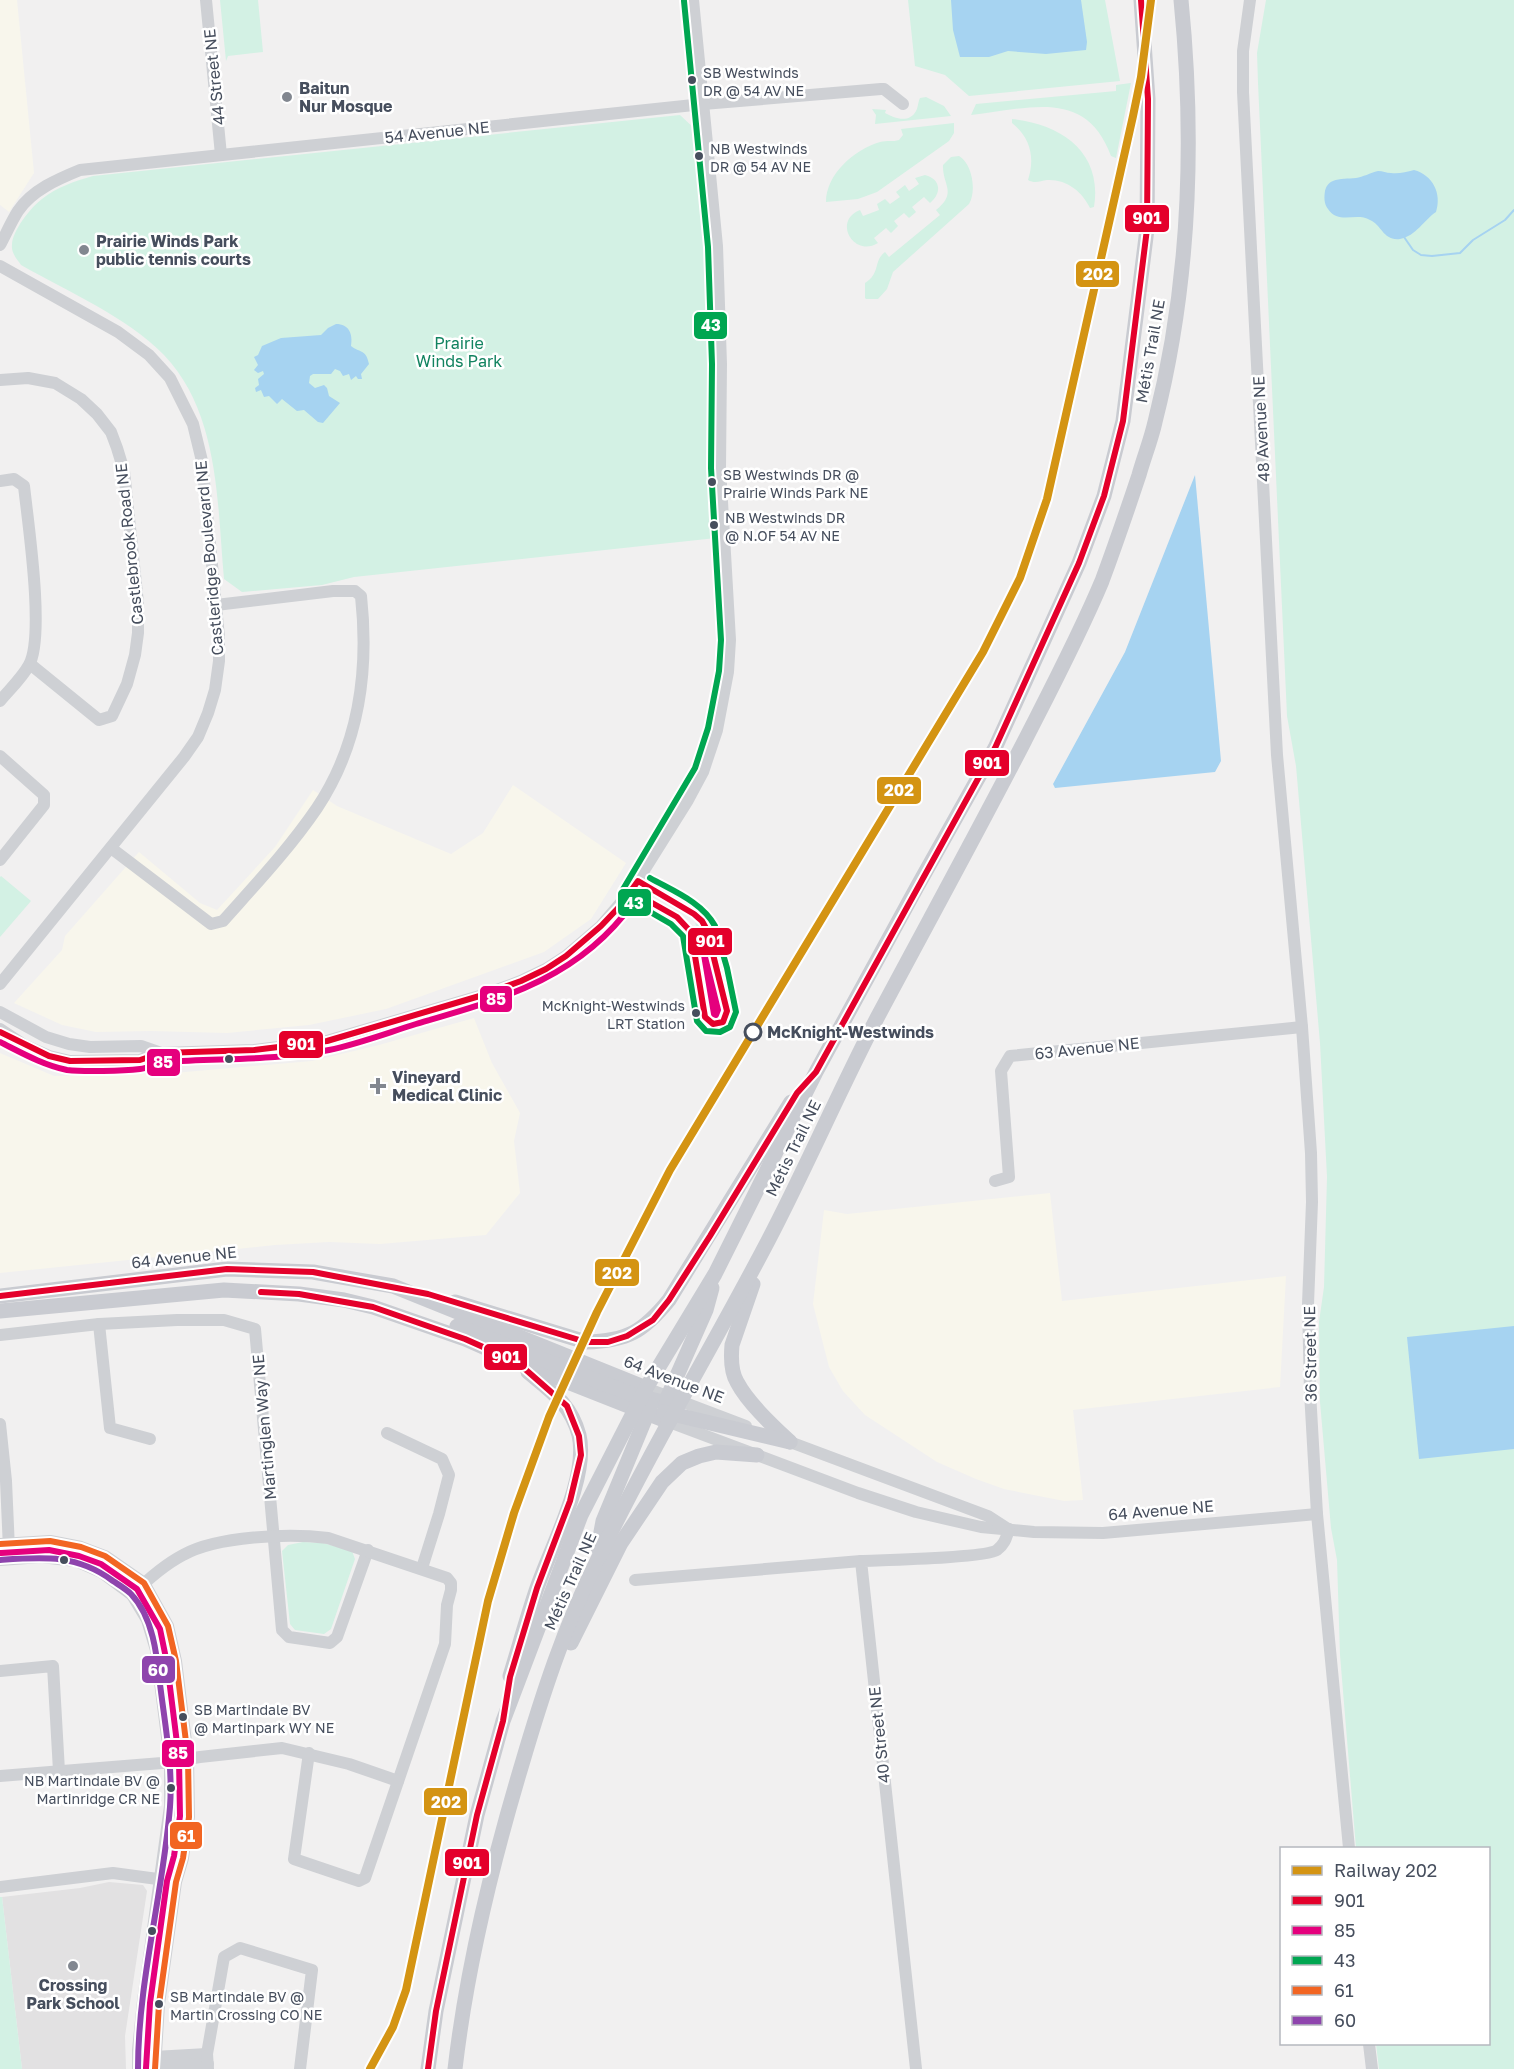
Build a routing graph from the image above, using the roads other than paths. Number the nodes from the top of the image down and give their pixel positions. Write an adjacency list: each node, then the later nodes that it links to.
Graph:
1 (206, 0): 10 (street, 44 Street NE)
2 (693, 0): 8 (street)
3 (1133, 0): 7 (main road)
4 (1141, 0): 7 (main road, Métis Trail NE)
5 (1181, 0): 29 (main road, Métis Trail NE)
6 (1250, 0): 20 (street, 48 Avenue NE)
7 (1145, 54): 27 (main road, Métis Trail NE)
8 (704, 104): 9 (street, 54 Avenue NE); 10 (street, 54 Avenue NE); 26 (street)
9 (903, 104)
10 (222, 155): 11 (street, 54 Avenue NE)
11 (0, 245)
12 (0, 266): 15 (street, Castleridge Boulevard NE)
13 (0, 380): 16 (street, Castlebrook Road NE)
14 (0, 481): 16 (street)
15 (216, 605): 19 (street, Castleridge Boulevard NE); 19 (street)
16 (30, 664): 17 (street)
17 (0, 701)
18 (0, 756): 21 (street)
19 (111, 848): 22 (street, Castleridge Boulevard NE)
20 (1287, 859): 24 (street, 36 Street NE)
21 (0, 860)
22 (0, 984)
23 (0, 1012): 26 (street)
24 (1302, 1027): 28 (street, 63 Avenue NE); 44 (street, 36 Street NE)
25 (1, 1031): 26 (street)
26 (161, 1053)
27 (816, 1072): 30 (main road, Métis Trail NE); 31 (main road)
28 (994, 1181)
29 (770, 1237): 38 (main road, Métis Trail NE); 42 (main road)
30 (715, 1274): 38 (main road, Métis Trail NE); 38 (main road)
31 (393, 1286): 32 (main road, 64 Avenue NE); 38 (main road, 64 Avenue NE)
32 (0, 1296)
33 (373, 1306): 34 (main road, 64 Avenue NE); 37 (main road, 64 Avenue NE); 38 (main road)
34 (0, 1311)
35 (99, 1324): 36 (street, Martinglen Way NE); 41 (street); 46 (street, Martinglen Way NE)
36 (0, 1335)
37 (517, 1362): 38 (main road, 64 Avenue NE); 58 (main road)
38 (658, 1406): 42 (main road); 43 (street, 64 Avenue NE); 51 (main road, Métis Trail NE); 51 (main road); 58 (main road, Métis Trail NE)
39 (0, 1424): 47 (street)
40 (387, 1433): 52 (street)
41 (150, 1439)
42 (790, 1442): 45 (street, 64 Avenue NE)
43 (757, 1455): 45 (street, 64 Avenue NE); 56 (main road)
44 (1317, 1514): 45 (street, 64 Avenue NE); 65 (street, 36 Street NE)
45 (1009, 1529): 50 (street)
46 (274, 1537): 48 (street); 48 (street, Martinglen Way NE); 54 (street)
47 (4, 1544): 49 (street); 54 (street)
48 (368, 1550): 52 (street)
49 (5, 1559): 55 (street)
50 (861, 1561): 53 (street); 76 (street, 40 Street NE)
51 (594, 1566): 56 (main road, Métis Trail NE)
52 (422, 1568): 64 (street)
53 (635, 1580)
54 (144, 1583): 55 (street); 60 (street)
55 (132, 1595): 61 (street)
56 (559, 1652): 75 (main road, Métis Trail NE)
57 (0, 1671): 62 (street)
58 (504, 1721): 74 (main road, Métis Trail NE)
59 (309, 1753): 60 (street); 64 (street); 64 (street)
60 (188, 1758): 61 (street); 67 (street)
61 (171, 1761): 62 (street); 66 (street)
62 (59, 1771): 63 (street)
63 (0, 1776)
64 (398, 1781)
65 (1349, 1847)
66 (159, 1879): 67 (street); 68 (street); 72 (street)
67 (176, 1882): 71 (street)
68 (0, 1887)
69 (1369, 2045): 77 (street)
70 (208, 2062): 71 (street); 73 (street)
71 (155, 2065): 72 (street)
72 (138, 2067)
73 (300, 2069)
74 (428, 2069)
75 (455, 2069)
76 (916, 2069)
77 (1372, 2069)

